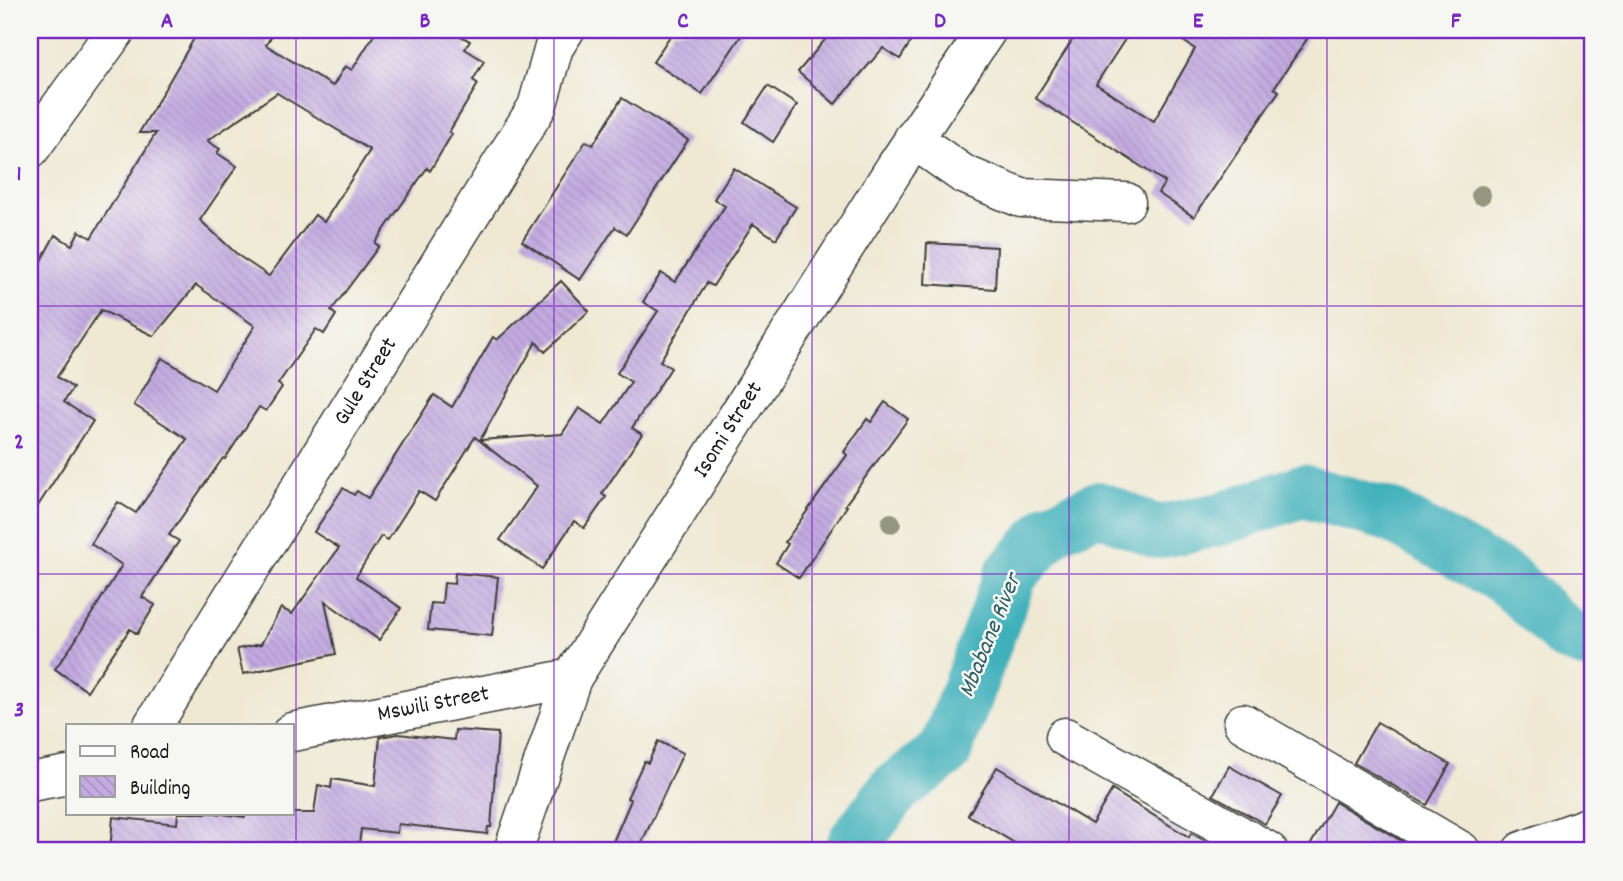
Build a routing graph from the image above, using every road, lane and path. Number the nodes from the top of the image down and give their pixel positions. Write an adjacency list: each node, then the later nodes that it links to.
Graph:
1 (117, 30): 5 (street)
2 (987, 30): 4 (street, Isomi Street)
3 (557, 36): 9 (street, Gule Street)
4 (914, 139): 6 (street); 7 (street, Isomi Street)
5 (30, 149)
6 (1126, 202)
7 (572, 678): 10 (street, Mswili Street); 15 (street, Isomi Street)
8 (1243, 723): 17 (street)
9 (154, 724)
10 (294, 732)
11 (1065, 737): 16 (street)
12 (66, 775): 13 (street)
13 (30, 782)
14 (1593, 825): 18 (street)
15 (513, 851)
16 (1268, 851)
17 (1461, 851)
18 (1522, 851)

